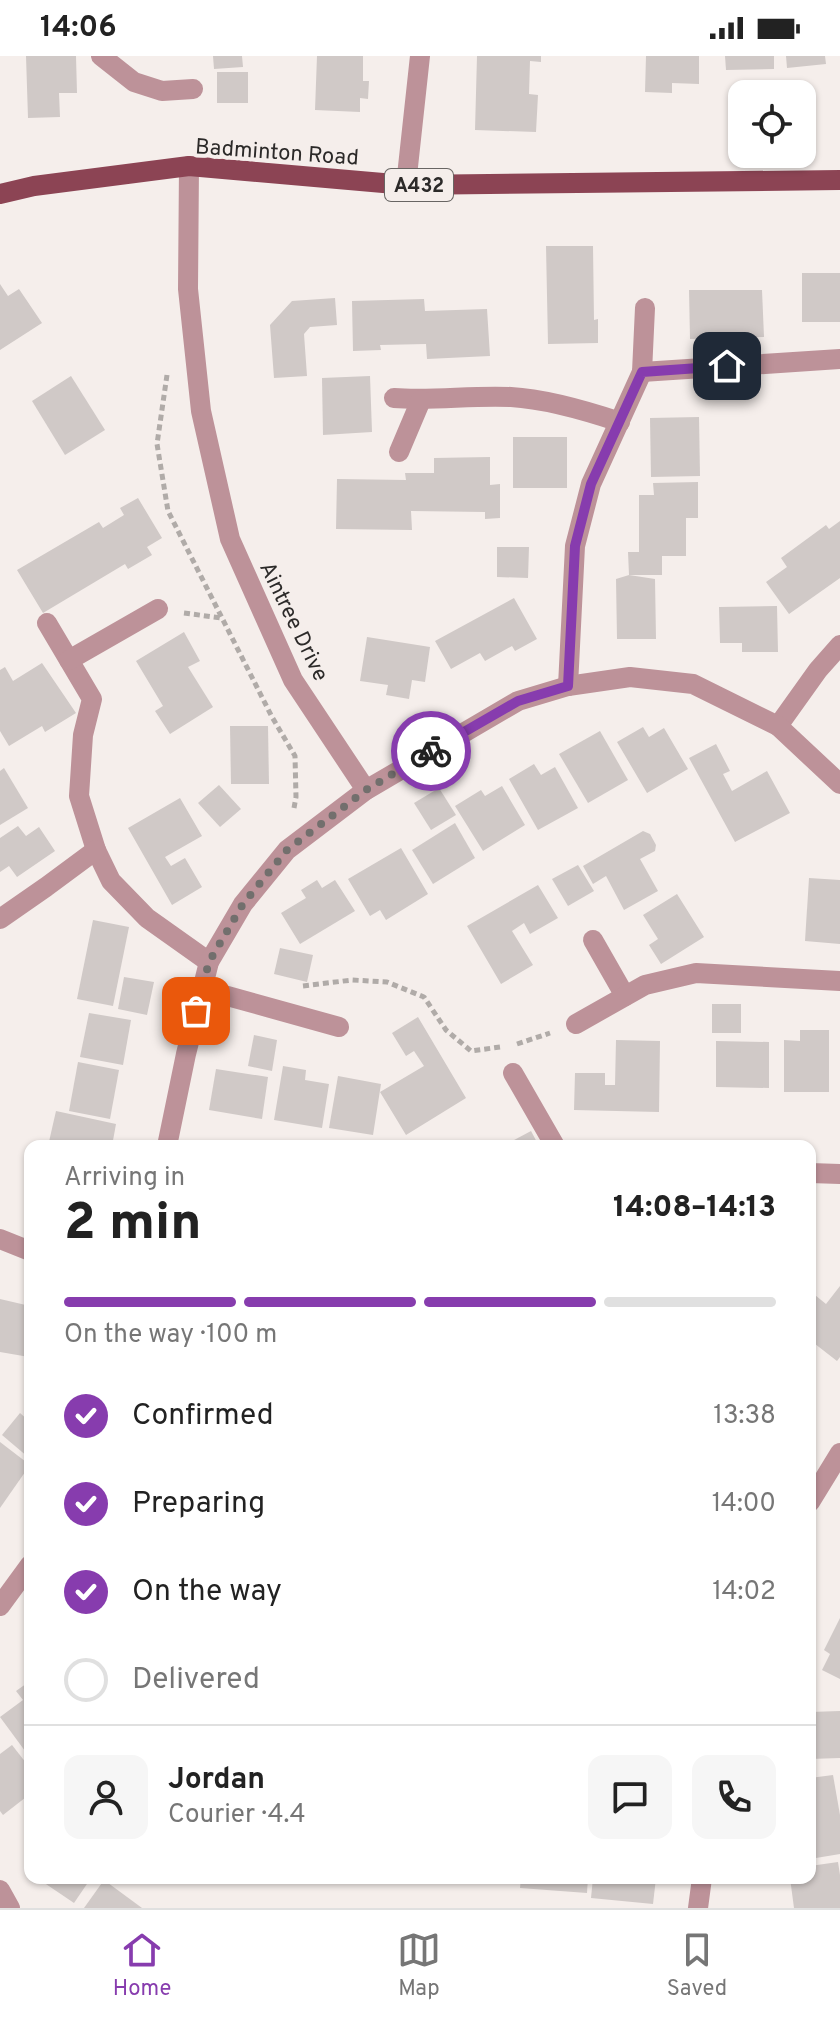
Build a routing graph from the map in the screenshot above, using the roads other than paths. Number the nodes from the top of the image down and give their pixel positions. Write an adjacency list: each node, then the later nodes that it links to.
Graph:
1 (101, 56): 3 (street)
2 (420, 56): 6 (street)
3 (193, 89)
4 (189, 166): 6 (main road, Badminton Road / A432); 7 (main road, Badminton Road / A432); 22 (street, Aintree Drive)
5 (840, 180): 6 (main road, Badminton Road / A432)
6 (406, 185)
7 (0, 194)
8 (645, 308): 10 (street)
9 (840, 359): 10 (street)
10 (642, 372): 13 (street)
11 (394, 398): 12 (street)
12 (421, 400): 13 (street); 14 (street)
13 (620, 422): 19 (street)
14 (399, 452)
15 (158, 609): 18 (street)
16 (47, 623): 18 (street)
17 (840, 645): 20 (street)
18 (69, 660): 23 (street)
19 (568, 686): 20 (street); 22 (street)
20 (778, 726): 21 (street)
21 (840, 784)
22 (366, 790): 26 (street)
23 (96, 850): 24 (street); 26 (street)
24 (0, 919)
25 (593, 940): 29 (street)
26 (209, 962): 28 (street)
27 (840, 981): 29 (street)
28 (202, 989): 31 (street); 33 (street)
29 (625, 996): 30 (street)
30 (576, 1024)
31 (339, 1027)
32 (513, 1073): 34 (street)
33 (168, 1140)
34 (552, 1140)
35 (816, 1173): 36 (street)
36 (840, 1174)
37 (0, 1239): 38 (street)
38 (24, 1249)
39 (840, 1453): 40 (street)
40 (816, 1492)
41 (24, 1573): 42 (street)
42 (0, 1606)
43 (701, 1884): 46 (street)
44 (0, 1890): 45 (street)
45 (10, 1908)
46 (698, 1908)

